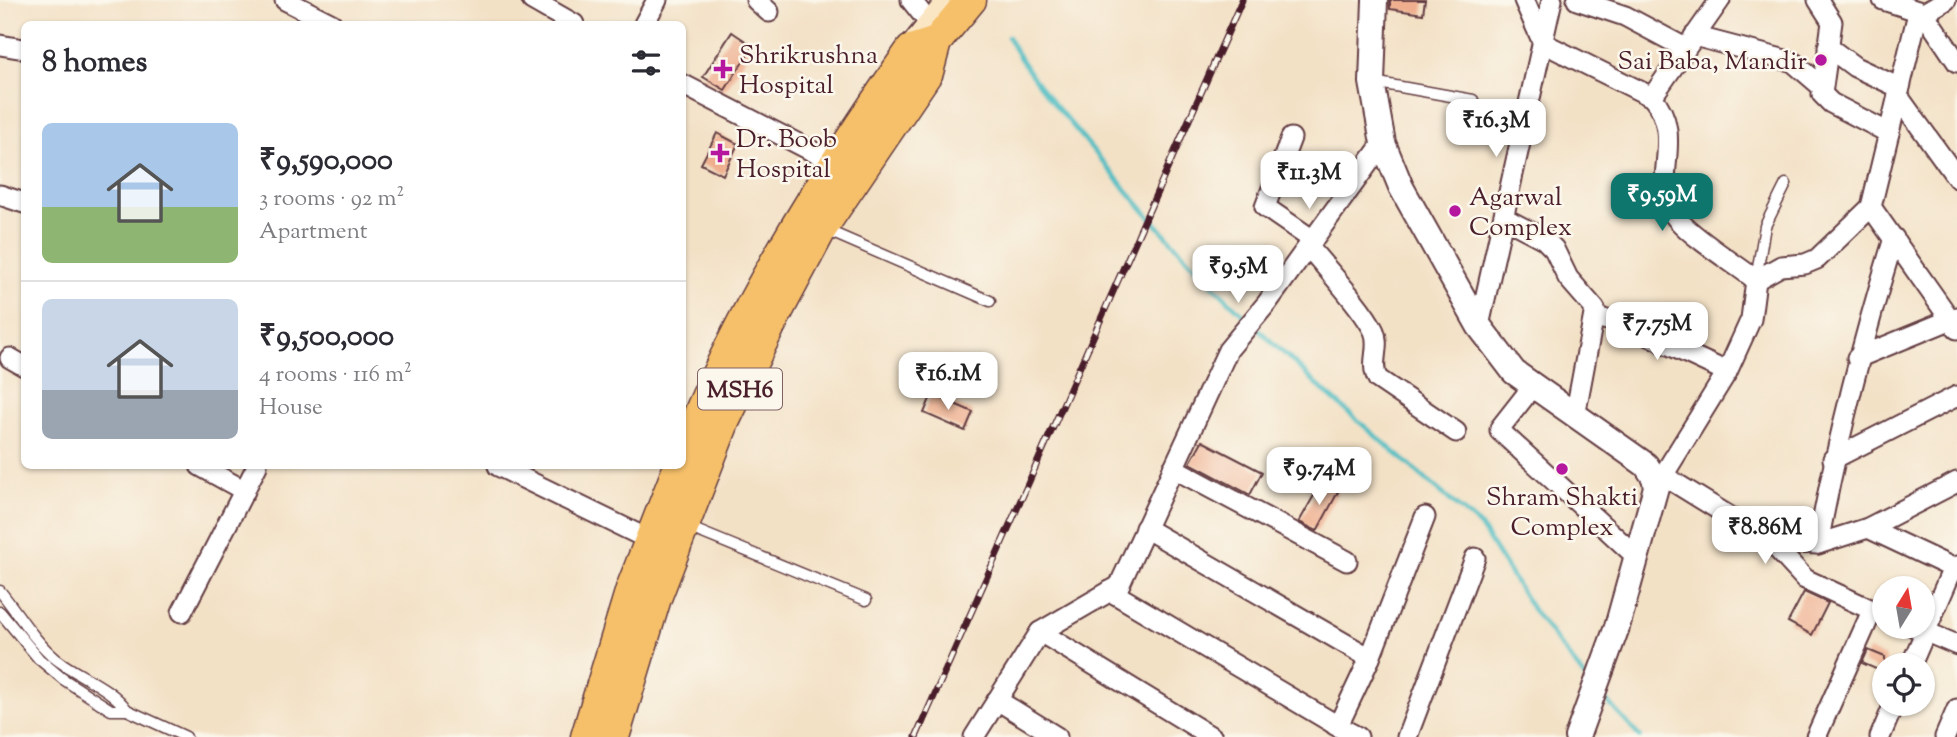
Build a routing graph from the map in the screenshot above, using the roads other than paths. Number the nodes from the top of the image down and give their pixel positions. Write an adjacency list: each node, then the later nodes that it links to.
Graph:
1 (285, 0): 17 (street)
2 (532, 0): 18 (street)
3 (657, 0): 19 (street)
4 (911, 0): 22 (street)
5 (951, 0): 22 (main road, MSH6)
6 (971, 0): 22 (main road, MSH6)
7 (986, 0): 22 (main road, MSH6)
8 (1375, 0): 27 (street)
9 (1524, 0): 21 (street)
10 (1552, 0): 21 (street)
11 (1577, 0): 20 (street)
12 (1720, 0): 20 (street)
13 (1818, 0): 24 (street)
14 (1883, 0): 16 (street)
15 (1946, 0): 16 (street)
16 (1921, 13): 26 (street); 30 (street)
17 (324, 17)
18 (569, 21)
19 (646, 21)
20 (1690, 42): 29 (street); 31 (street)
21 (1543, 43): 31 (street); 42 (street)
22 (930, 44): 36 (main road, MSH6)
23 (0, 45): 25 (street)
24 (1828, 47): 29 (street); 30 (street)
25 (21, 48)
26 (1957, 62)
27 (1372, 82): 32 (lane); 35 (street)
28 (686, 86): 36 (street)
29 (1821, 86): 33 (street)
30 (1899, 92): 33 (street); 37 (street)
31 (1651, 97): 46 (street)
32 (1474, 100)
33 (1889, 133): 41 (street)
34 (1292, 138): 45 (street)
35 (1383, 143): 45 (street); 50 (street)
36 (846, 169): 43 (main road, MSH6); 57 (main road, MSH6)
37 (1956, 174)
38 (1786, 184): 46 (lane)
39 (0, 195): 40 (street)
40 (21, 202)
41 (1871, 207): 44 (street); 46 (street)
42 (1504, 218): 48 (street); 50 (street)
43 (822, 228): 47 (lane); 70 (main road, MSH6)
44 (1894, 238): 49 (street); 51 (street)
45 (1311, 243): 56 (street); 59 (street)
46 (1756, 279): 52 (street)
47 (990, 301)
48 (1596, 317): 52 (street); 55 (street)
49 (1955, 322): 51 (street)
50 (1479, 326): 53 (street)
51 (1857, 358): 58 (street)
52 (1727, 372): 64 (street)
53 (1533, 386): 55 (street); 74 (street)
54 (1957, 396): 58 (street)
55 (1575, 416): 64 (street)
56 (1456, 432)
57 (686, 447)
58 (1833, 459): 72 (street)
59 (1173, 468): 68 (street); 75 (street)
60 (205, 469): 66 (street)
61 (256, 469): 66 (street)
62 (505, 469): 70 (street)
63 (679, 469): 70 (main road, MSH6)
64 (1660, 482): 71 (street); 74 (street)
65 (1957, 482): 69 (street)
66 (245, 491): 83 (street)
67 (1425, 516): 88 (street)
68 (1145, 528): 78 (street); 88 (street)
69 (1868, 528): 72 (street); 76 (street)
70 (670, 539): 79 (lane); 96 (main road, MSH6); 97 (main road, MSH6)
71 (1771, 542): 72 (street); 82 (street)
72 (1818, 544)
73 (1475, 558): 102 (street)
74 (1638, 558): 94 (street)
75 (1347, 561)
76 (1956, 568): 80 (street)
77 (0, 591): 91 (lane)
78 (1111, 591): 85 (street); 93 (street)
79 (866, 600)
80 (1936, 600)
81 (0, 611): 91 (lane)
82 (1872, 611)
83 (182, 612)
84 (1872, 628): 103 (street)
85 (1040, 632): 89 (street); 100 (street)
86 (1936, 636): 87 (street)
87 (1957, 645)
88 (1370, 658): 93 (street)
89 (997, 700): 98 (street); 99 (street)
90 (1957, 709): 105 (street)
91 (127, 710): 95 (lane)
92 (1890, 716): 104 (street)
93 (1335, 725): 101 (street)
94 (1579, 732)
95 (186, 737)
96 (586, 737)
97 (614, 737)
98 (974, 737)
99 (1058, 737)
100 (1212, 737)
101 (1358, 737)
102 (1407, 737)
103 (1816, 737)
104 (1881, 737)
105 (1945, 737)

